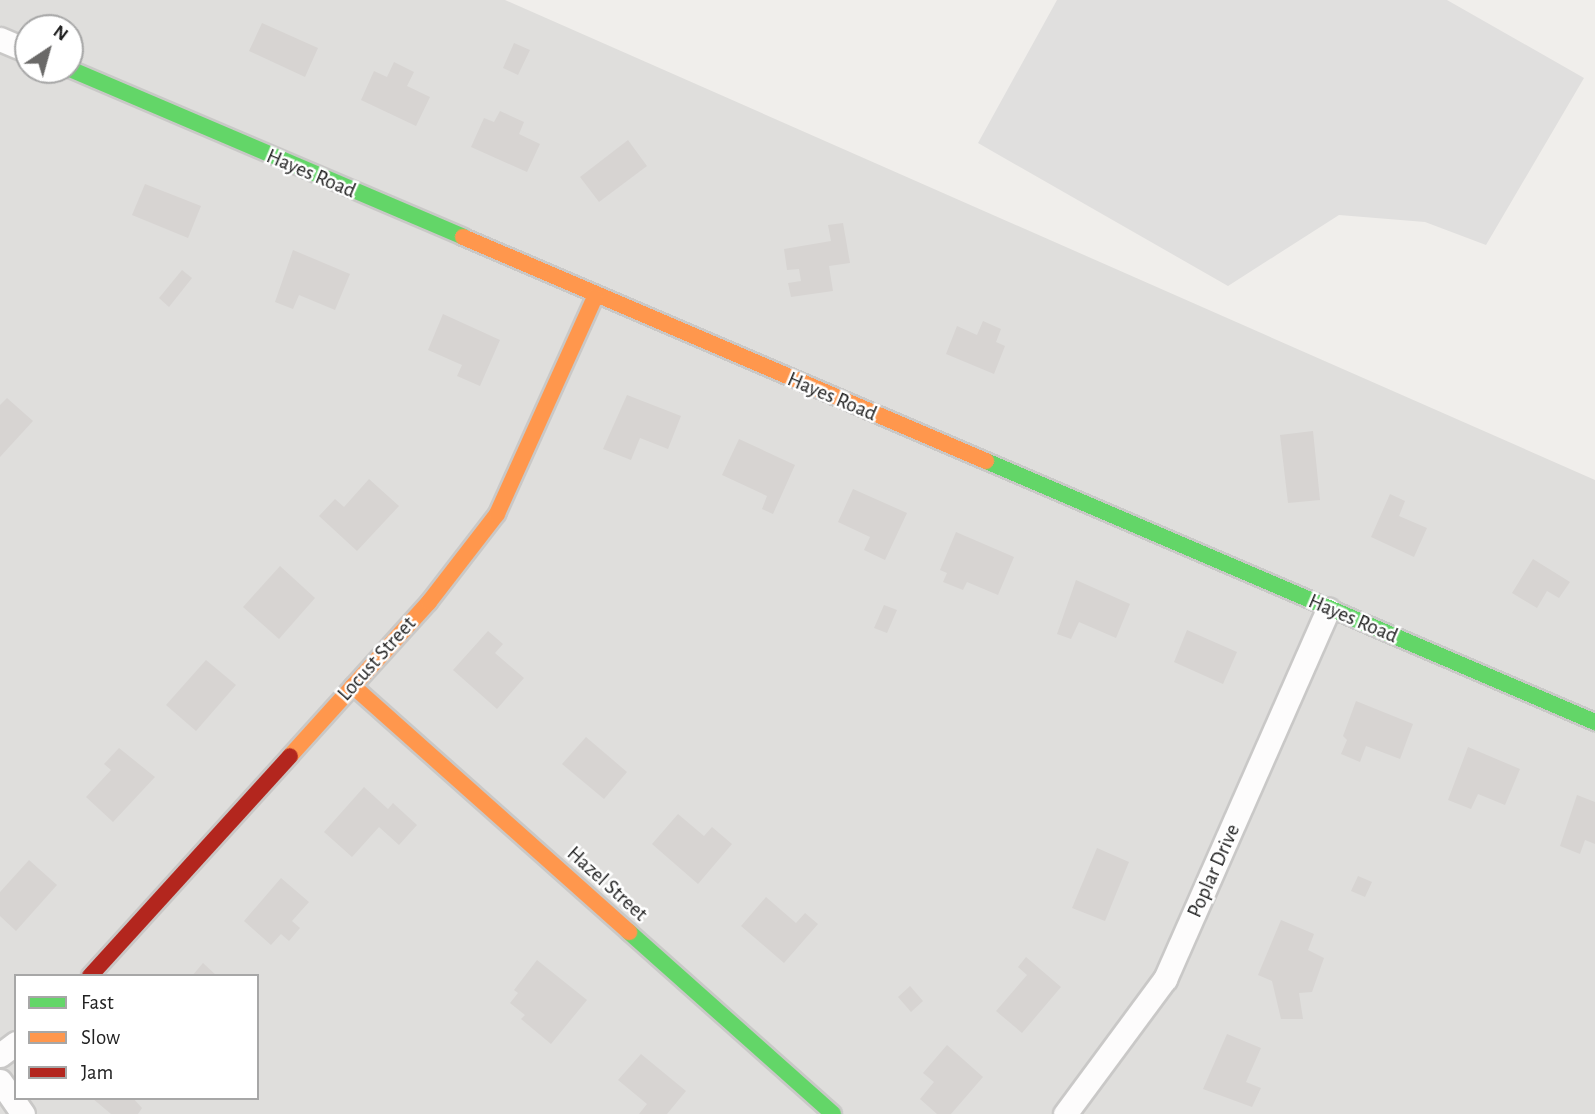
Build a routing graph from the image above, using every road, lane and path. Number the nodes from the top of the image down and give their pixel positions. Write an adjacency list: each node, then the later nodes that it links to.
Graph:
1 (84, 75): 2 (street, Hayes Road)
2 (595, 297): 3 (street, Hayes Road); 4 (street, Locust Street)
3 (1328, 608): 5 (street, Hayes Road); 10 (street, Poplar Drive)
4 (354, 686): 6 (street, Locust Street); 9 (street, Hazel Street)
5 (1595, 722)
6 (92, 974)
7 (0, 1081): 8 (street)
8 (23, 1114)
9 (834, 1114)
10 (1065, 1114)

